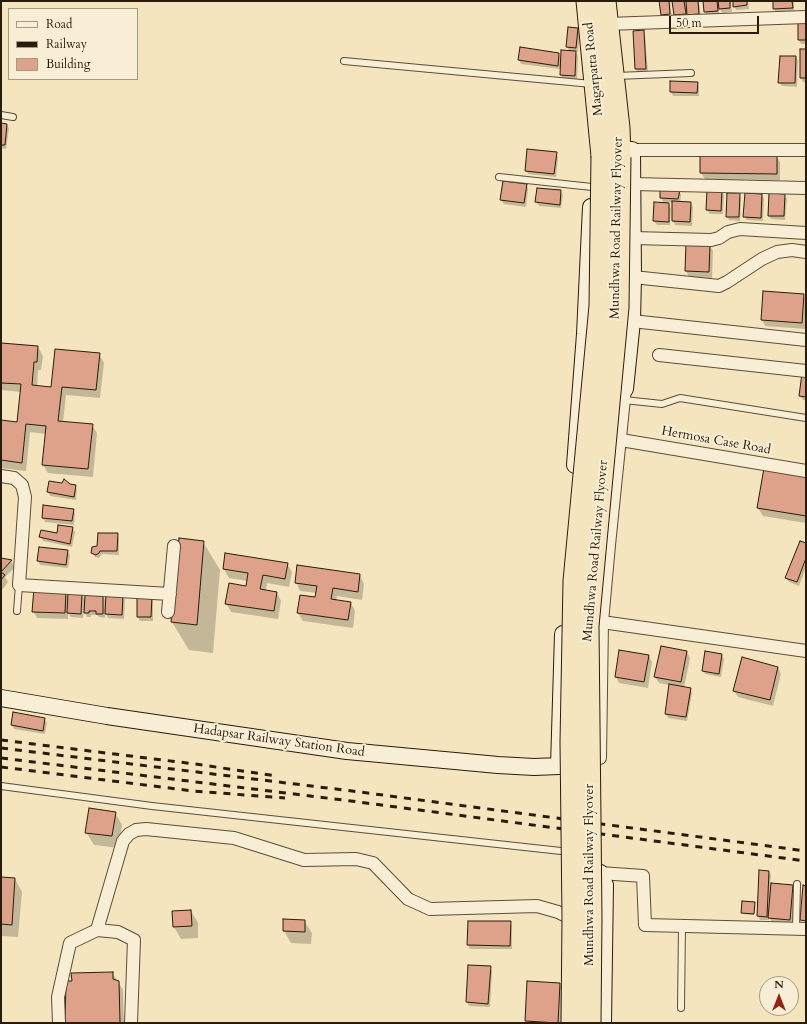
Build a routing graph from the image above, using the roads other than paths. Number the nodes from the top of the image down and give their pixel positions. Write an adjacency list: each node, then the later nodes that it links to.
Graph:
1 (587, 1): 7 (highway, Magarpatta Road)
2 (605, 1): 4 (highway, Magarpatta Road)
3 (806, 18): 4 (street)
4 (607, 24): 7 (highway, Magarpatta Road)
5 (344, 61): 7 (lane)
6 (691, 73): 7 (lane)
7 (604, 80): 10 (highway, Magarpatta Road)
8 (1, 115): 9 (lane)
9 (13, 117)
10 (616, 146): 11 (street); 13 (street); 14 (street); 50 (highway, Mundhwa Road Railway Flyover, bridge); 51 (highway, Mundhwa Road Railway Flyover, bridge)
11 (806, 150)
12 (499, 177): 14 (lane)
13 (633, 184): 15 (street); 17 (street)
14 (592, 188): 24 (street)
15 (806, 188)
16 (806, 233): 17 (street)
17 (633, 238): 19 (street)
18 (806, 252): 19 (street)
19 (633, 277): 20 (street)
20 (632, 321): 21 (street); 25 (street)
21 (806, 340)
22 (659, 355): 23 (street)
23 (806, 371)
24 (581, 385): 25 (street); 37 (street, Hadapsar Railway Station Road)
25 (625, 394): 26 (lane); 27 (street)
26 (806, 418)
27 (621, 440): 28 (street, Hermosa Case Road); 35 (street)
28 (806, 471)
29 (1, 476): 31 (street)
30 (174, 546): 32 (street)
31 (19, 585): 32 (street); 33 (lane)
32 (170, 594): 34 (street)
33 (16, 611)
34 (168, 612)
35 (602, 622): 36 (street); 38 (street)
36 (806, 651)
37 (1, 698)
38 (600, 758)
39 (1, 786): 40 (lane)
40 (600, 873): 42 (street); 43 (street); 52 (street)
41 (797, 884): 44 (lane)
42 (564, 915): 45 (street); 49 (street)
43 (682, 926): 44 (street); 46 (lane)
44 (801, 929)
45 (97, 930): 47 (street); 48 (street)
46 (681, 1008)
47 (59, 1023)
48 (131, 1023)
49 (562, 1023)
50 (572, 1023)
51 (590, 1023)
52 (603, 1023)

